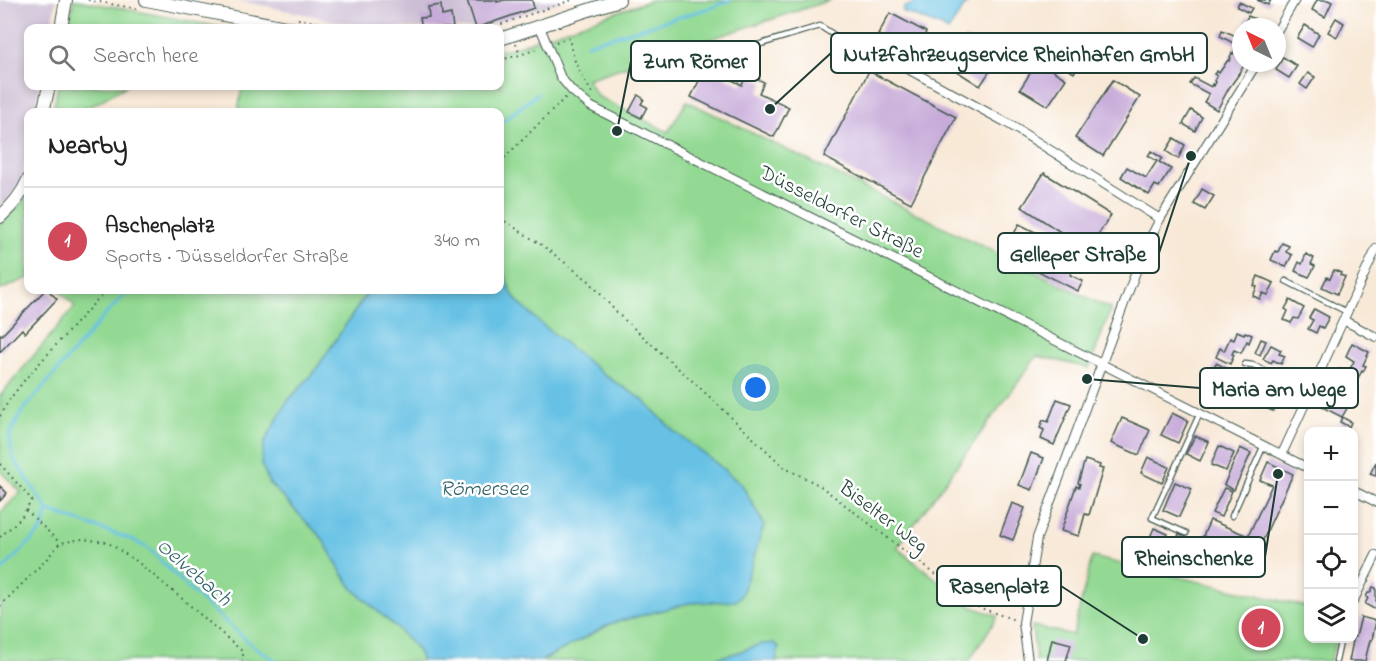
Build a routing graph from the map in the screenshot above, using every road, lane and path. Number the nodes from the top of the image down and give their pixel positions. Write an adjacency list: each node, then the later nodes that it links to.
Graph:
1 (66, 0): 7 (main road)
2 (146, 0): 8 (main road)
3 (572, 0): 9 (path)
4 (619, 0): 10 (main road)
5 (1295, 0): 6 (street)
6 (1285, 18)
7 (61, 24)
8 (270, 24)
9 (501, 24)
10 (540, 27): 11 (main road); 13 (street, Düsseldorfer Straße)
11 (504, 38)
12 (848, 44): 16 (lane); 24 (street)
13 (547, 45): 14 (path); 18 (street, Düsseldorfer Straße); 19 (path)
14 (504, 59)
15 (1251, 72): 24 (street)
16 (688, 77)
17 (48, 90): 20 (main road)
18 (572, 91): 21 (path); 31 (street, Düsseldorfer Straße)
19 (593, 94)
20 (44, 108)
21 (504, 158)
22 (24, 187): 23 (main road)
23 (0, 217)
24 (1160, 219): 31 (street)
25 (504, 221): 50 (path, Biselter Weg)
26 (1376, 249): 29 (street)
27 (1286, 281): 29 (lane)
28 (102, 294): 35 (path)
29 (1345, 316): 30 (street); 33 (street)
30 (1376, 337)
31 (1101, 363): 34 (street, Düsseldorfer Straße); 50 (street)
32 (1245, 364): 33 (lane)
33 (1311, 392): 37 (street)
34 (1200, 413): 36 (street, Düsseldorfer Straße); 44 (lane)
35 (0, 416)
36 (1264, 445): 37 (street, Düsseldorfer Straße); 43 (lane)
37 (1282, 454): 39 (street, Düsseldorfer Straße)
38 (0, 464): 42 (path)
39 (1304, 466)
40 (1358, 493): 41 (street)
41 (1376, 502)
42 (26, 510): 45 (path); 46 (path)
43 (1232, 516)
44 (1186, 533)
45 (0, 537)
46 (60, 543): 49 (path); 52 (path)
47 (1376, 555): 48 (street)
48 (1358, 590)
49 (0, 606)
50 (1023, 623): 53 (street)
51 (1340, 643): 54 (lane)
52 (243, 661)
53 (1028, 661)
54 (1336, 661)

